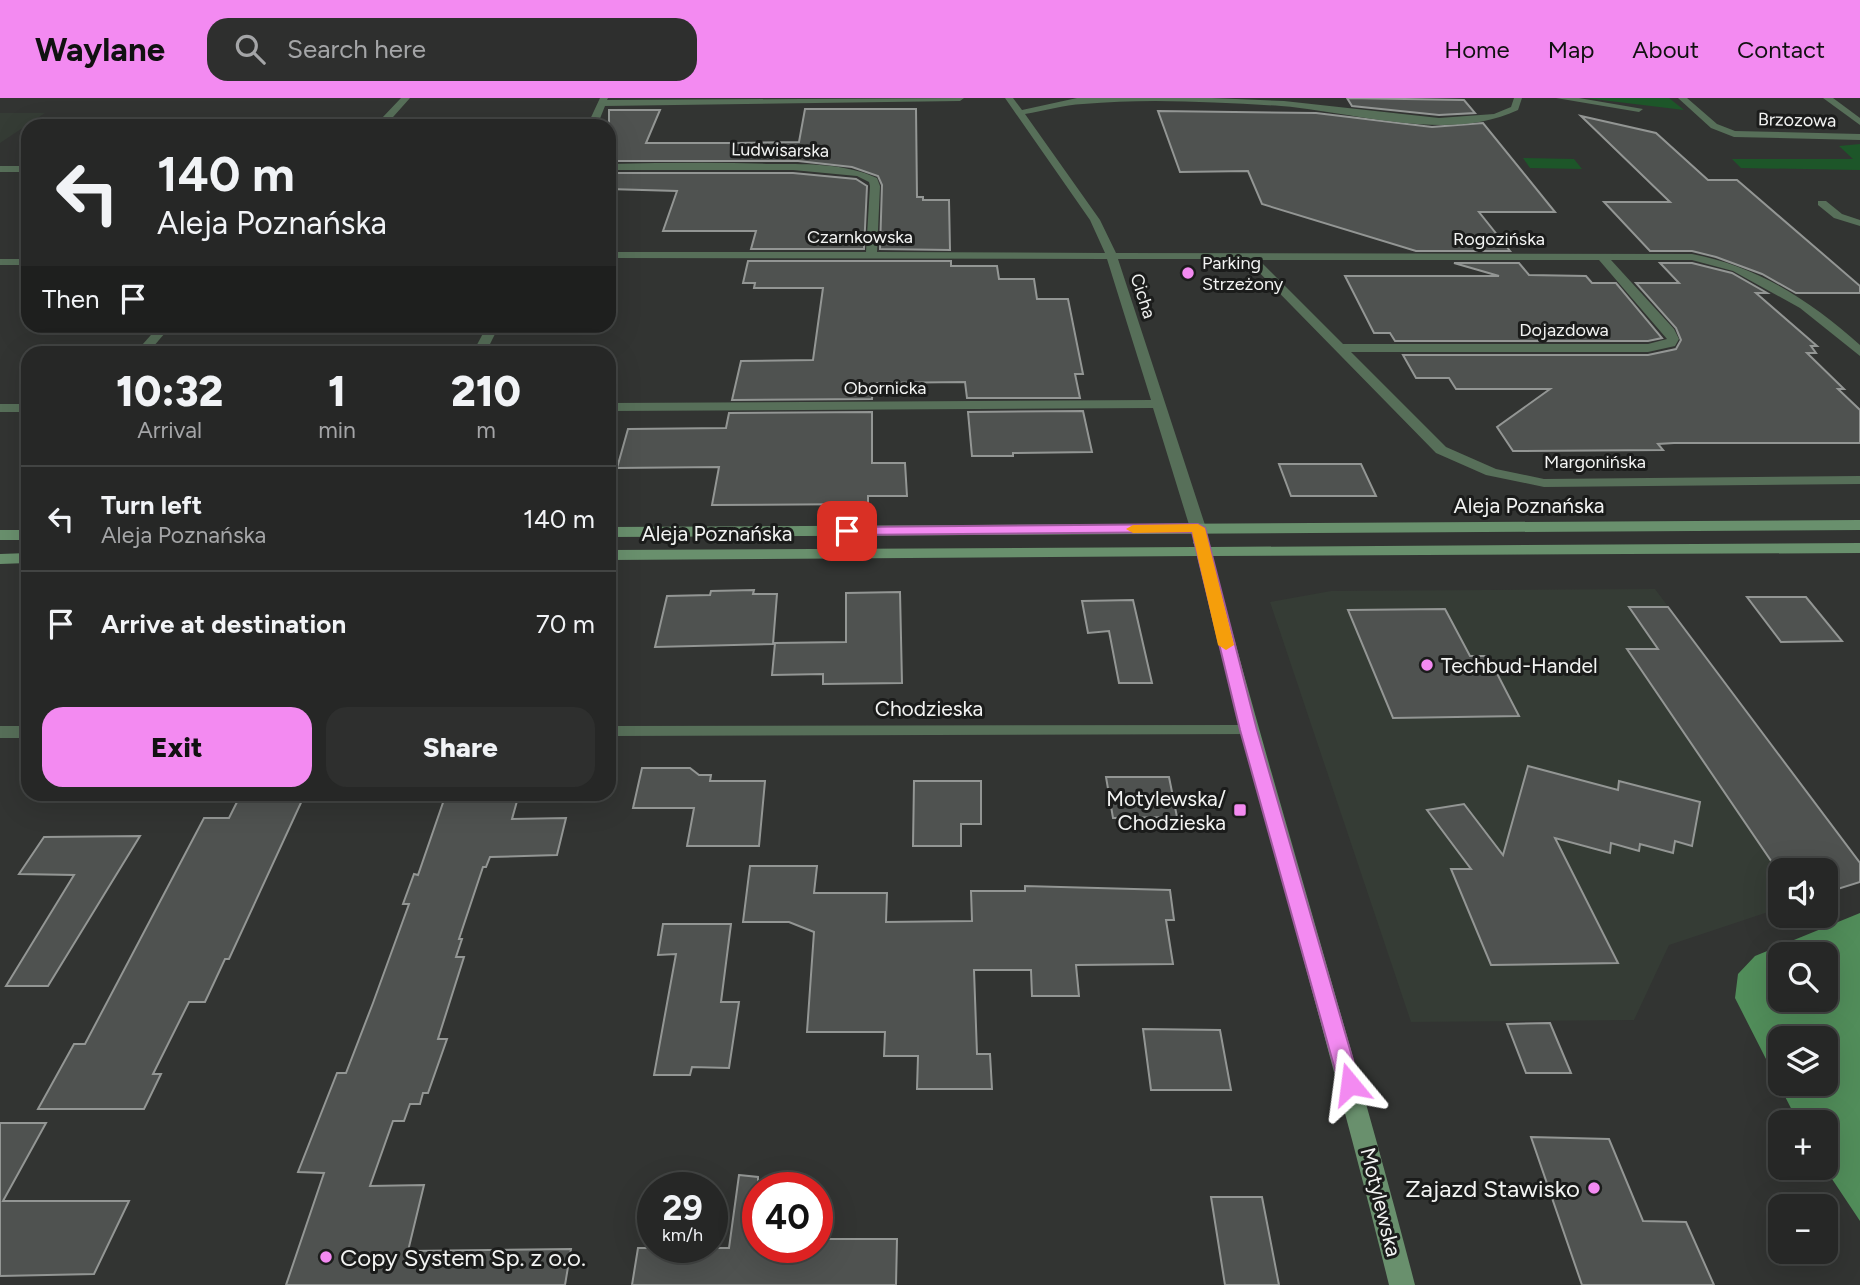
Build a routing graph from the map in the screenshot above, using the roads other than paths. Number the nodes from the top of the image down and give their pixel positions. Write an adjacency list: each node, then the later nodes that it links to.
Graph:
1 (406, 98): 12 (street)
2 (960, 98): 8 (street)
3 (1009, 98): 11 (street, Cicha)
4 (1518, 98): 9 (street)
5 (1560, 98): 10 (street)
6 (1682, 98): 15 (street, Brzozowa)
7 (1827, 98): 14 (street, Brzozowa)
8 (603, 100): 13 (street)
9 (1081, 100): 11 (street)
10 (1639, 109)
11 (1018, 113): 21 (street, Cicha)
12 (387, 119)
13 (595, 119)
14 (1860, 122)
15 (1860, 137)
16 (616, 167): 23 (street, Ludwisarska)
17 (0, 169): 18 (street)
18 (21, 169)
19 (1822, 202): 20 (street)
20 (1860, 223)
21 (1111, 254): 23 (street, Czarnkowska); 24 (street, Rogozińska); 30 (street, Cicha)
22 (616, 255): 23 (street, Czarnkowska)
23 (871, 255)
24 (1249, 256): 25 (street, Rogozińska); 28 (street, Margonińska)
25 (1601, 256): 28 (street, Dojazdowa); 29 (street, Rogozińska)
26 (0, 262): 27 (street)
27 (21, 262)
28 (1341, 348): 34 (street, Margonińska)
29 (1860, 352)
30 (1160, 404): 31 (street, Obornicka); 36 (street, Cicha)
31 (616, 407)
32 (0, 408): 33 (street)
33 (21, 408)
34 (1860, 480)
35 (1860, 525): 36 (main road, Aleja Poznańska)
36 (1198, 528): 37 (main road, Aleja Poznańska); 41 (main road)
37 (616, 532)
38 (21, 535): 39 (main road)
39 (0, 536)
40 (1860, 548): 41 (main road, Aleja Poznańska)
41 (1203, 552): 42 (main road, Aleja Poznańska); 45 (main road, Motylewska)
42 (616, 555)
43 (21, 558): 44 (main road)
44 (0, 559)
45 (1249, 730): 46 (street, Chodzieska); 49 (main road, Motylewska)
46 (616, 731)
47 (0, 732): 48 (street)
48 (21, 732)
49 (1402, 1285)

